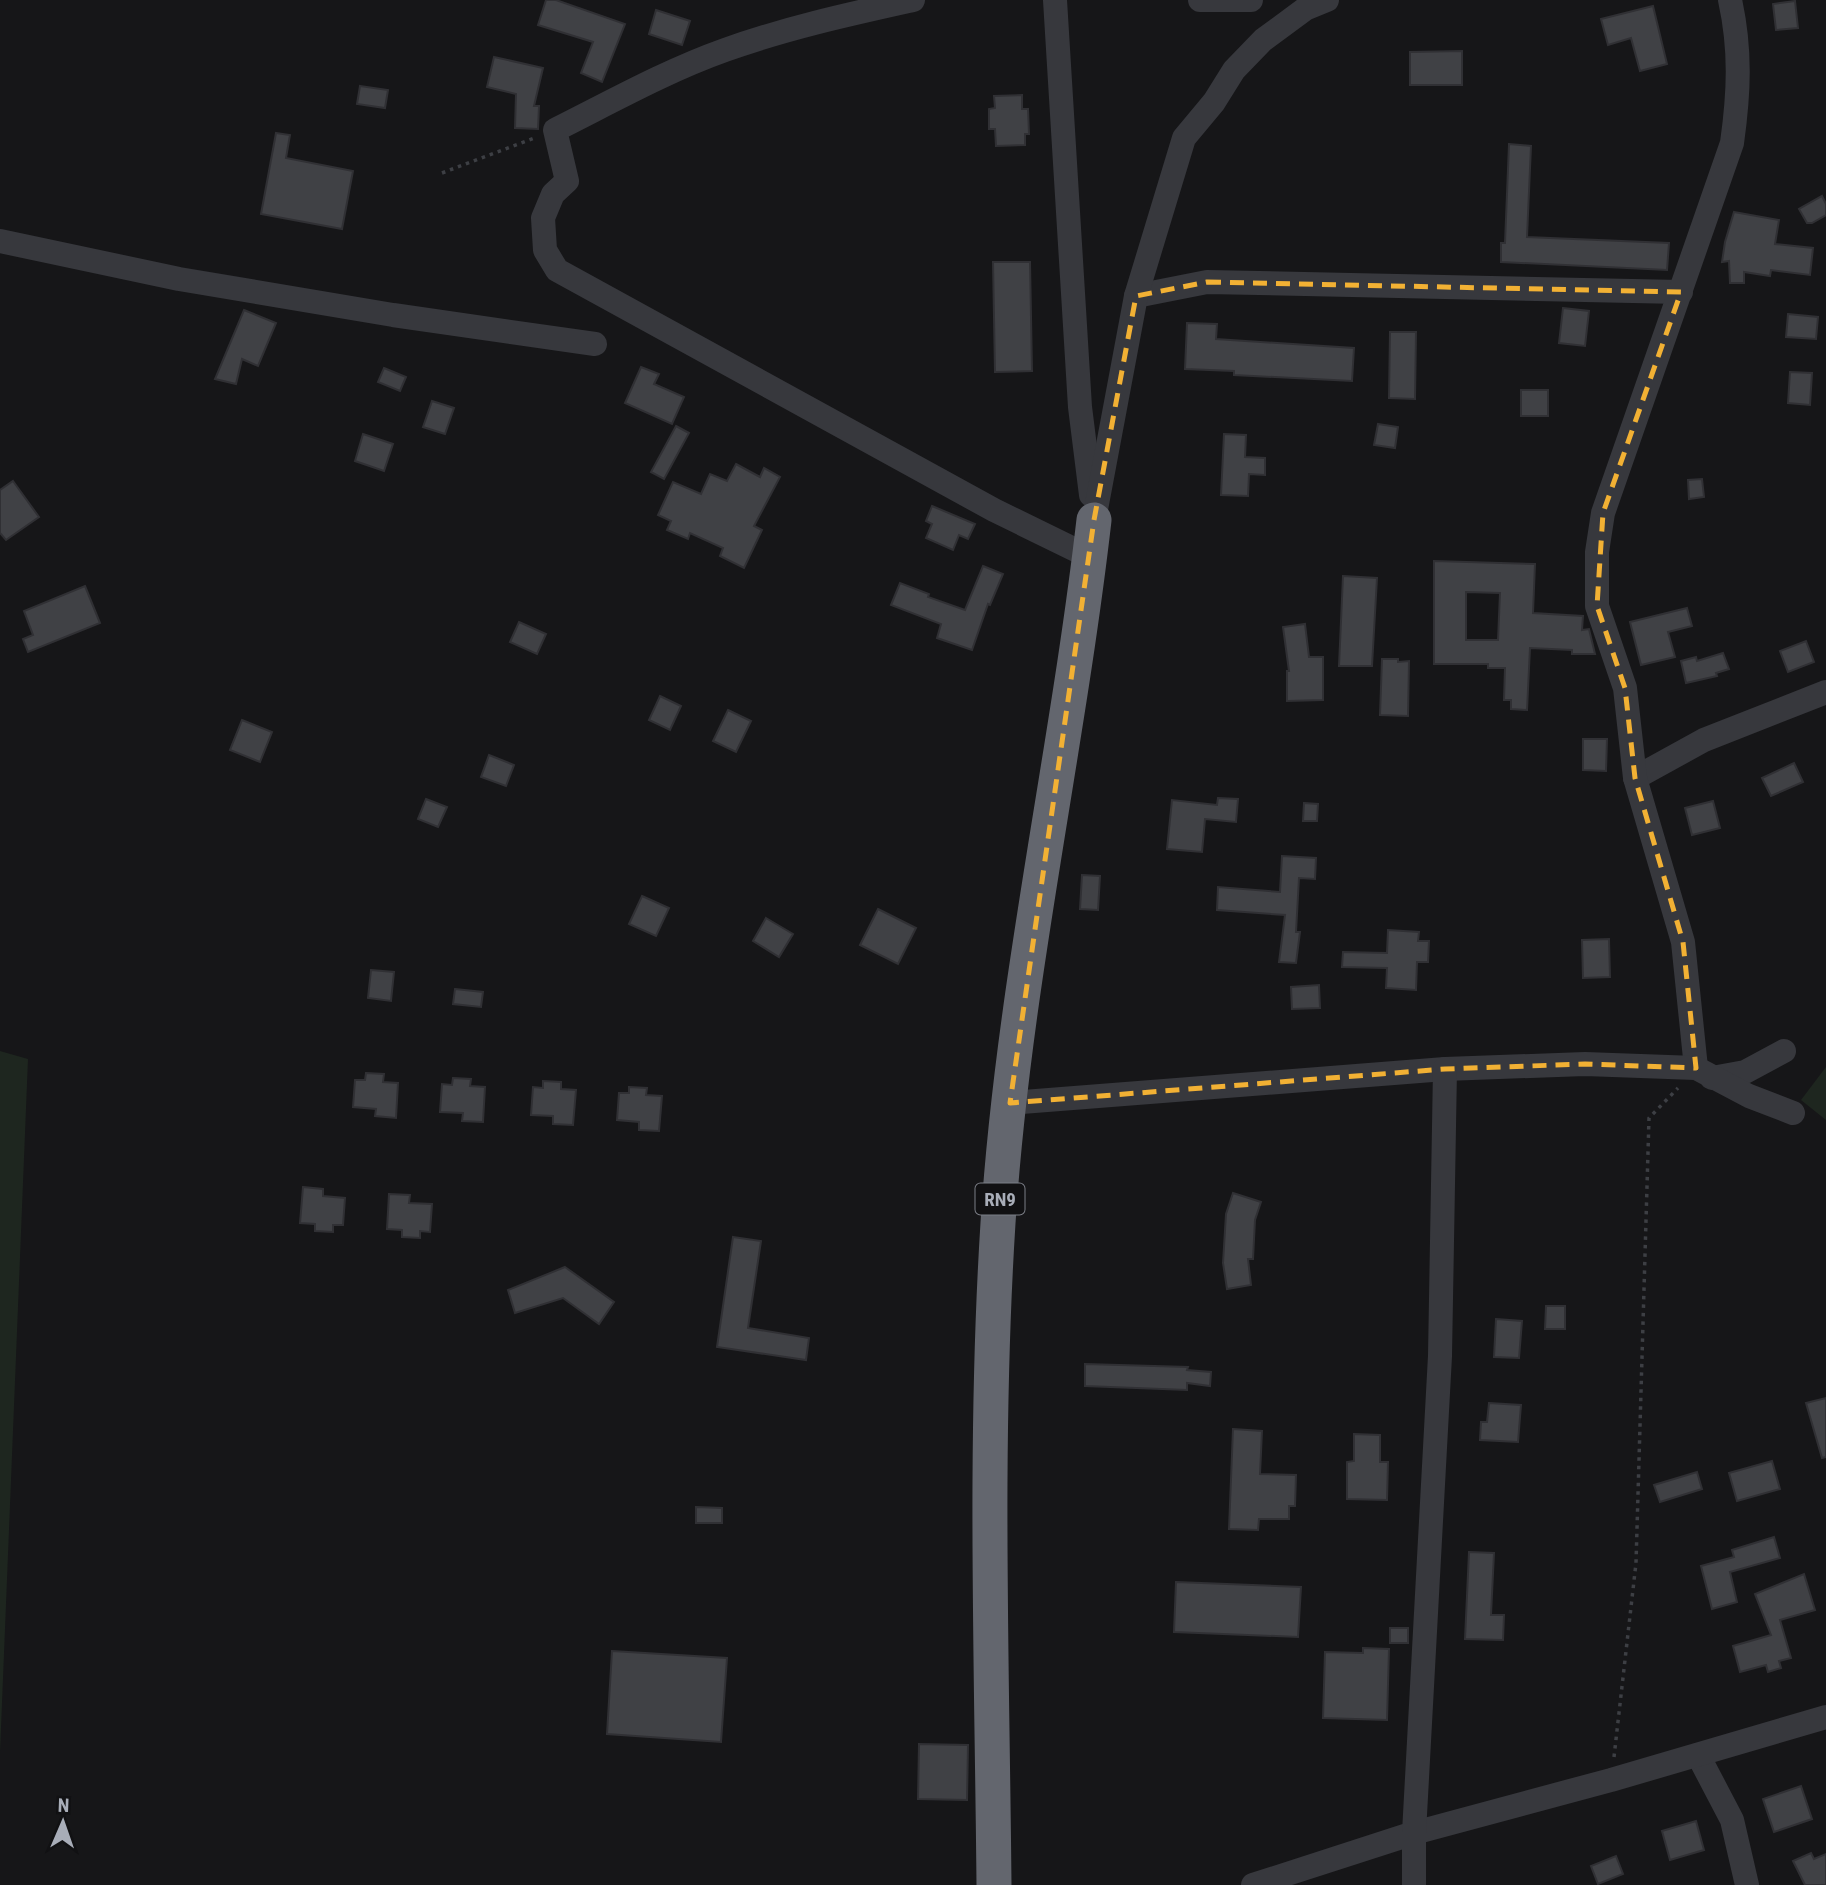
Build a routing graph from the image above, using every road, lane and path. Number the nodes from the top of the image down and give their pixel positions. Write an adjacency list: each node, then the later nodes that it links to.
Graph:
1 (913, 0): 7 (street)
2 (1055, 0): 13 (street)
3 (1200, 0): 4 (street)
4 (1251, 0)
5 (1327, 0): 11 (street)
6 (1730, 0): 10 (street)
7 (555, 130): 8 (path); 14 (street)
8 (442, 173)
9 (0, 241): 12 (street)
10 (1681, 292): 11 (street); 16 (street)
11 (1136, 296): 13 (street)
12 (595, 344)
13 (1094, 520): 14 (highway, RN9)
14 (1090, 557): 20 (highway, RN9)
15 (1826, 692): 16 (street)
16 (1635, 778): 19 (street)
17 (1784, 1051): 19 (street)
18 (1445, 1069): 19 (street); 20 (street); 25 (street)
19 (1704, 1073): 21 (street); 24 (path)
20 (1010, 1103): 26 (highway, RN9)
21 (1793, 1113)
22 (1826, 1717): 23 (street)
23 (1698, 1755): 24 (street); 29 (street)
24 (1611, 1780): 25 (street)
25 (1413, 1833): 27 (street); 28 (street)
26 (994, 1885)
27 (1253, 1885)
28 (1414, 1885)
29 (1747, 1885)

